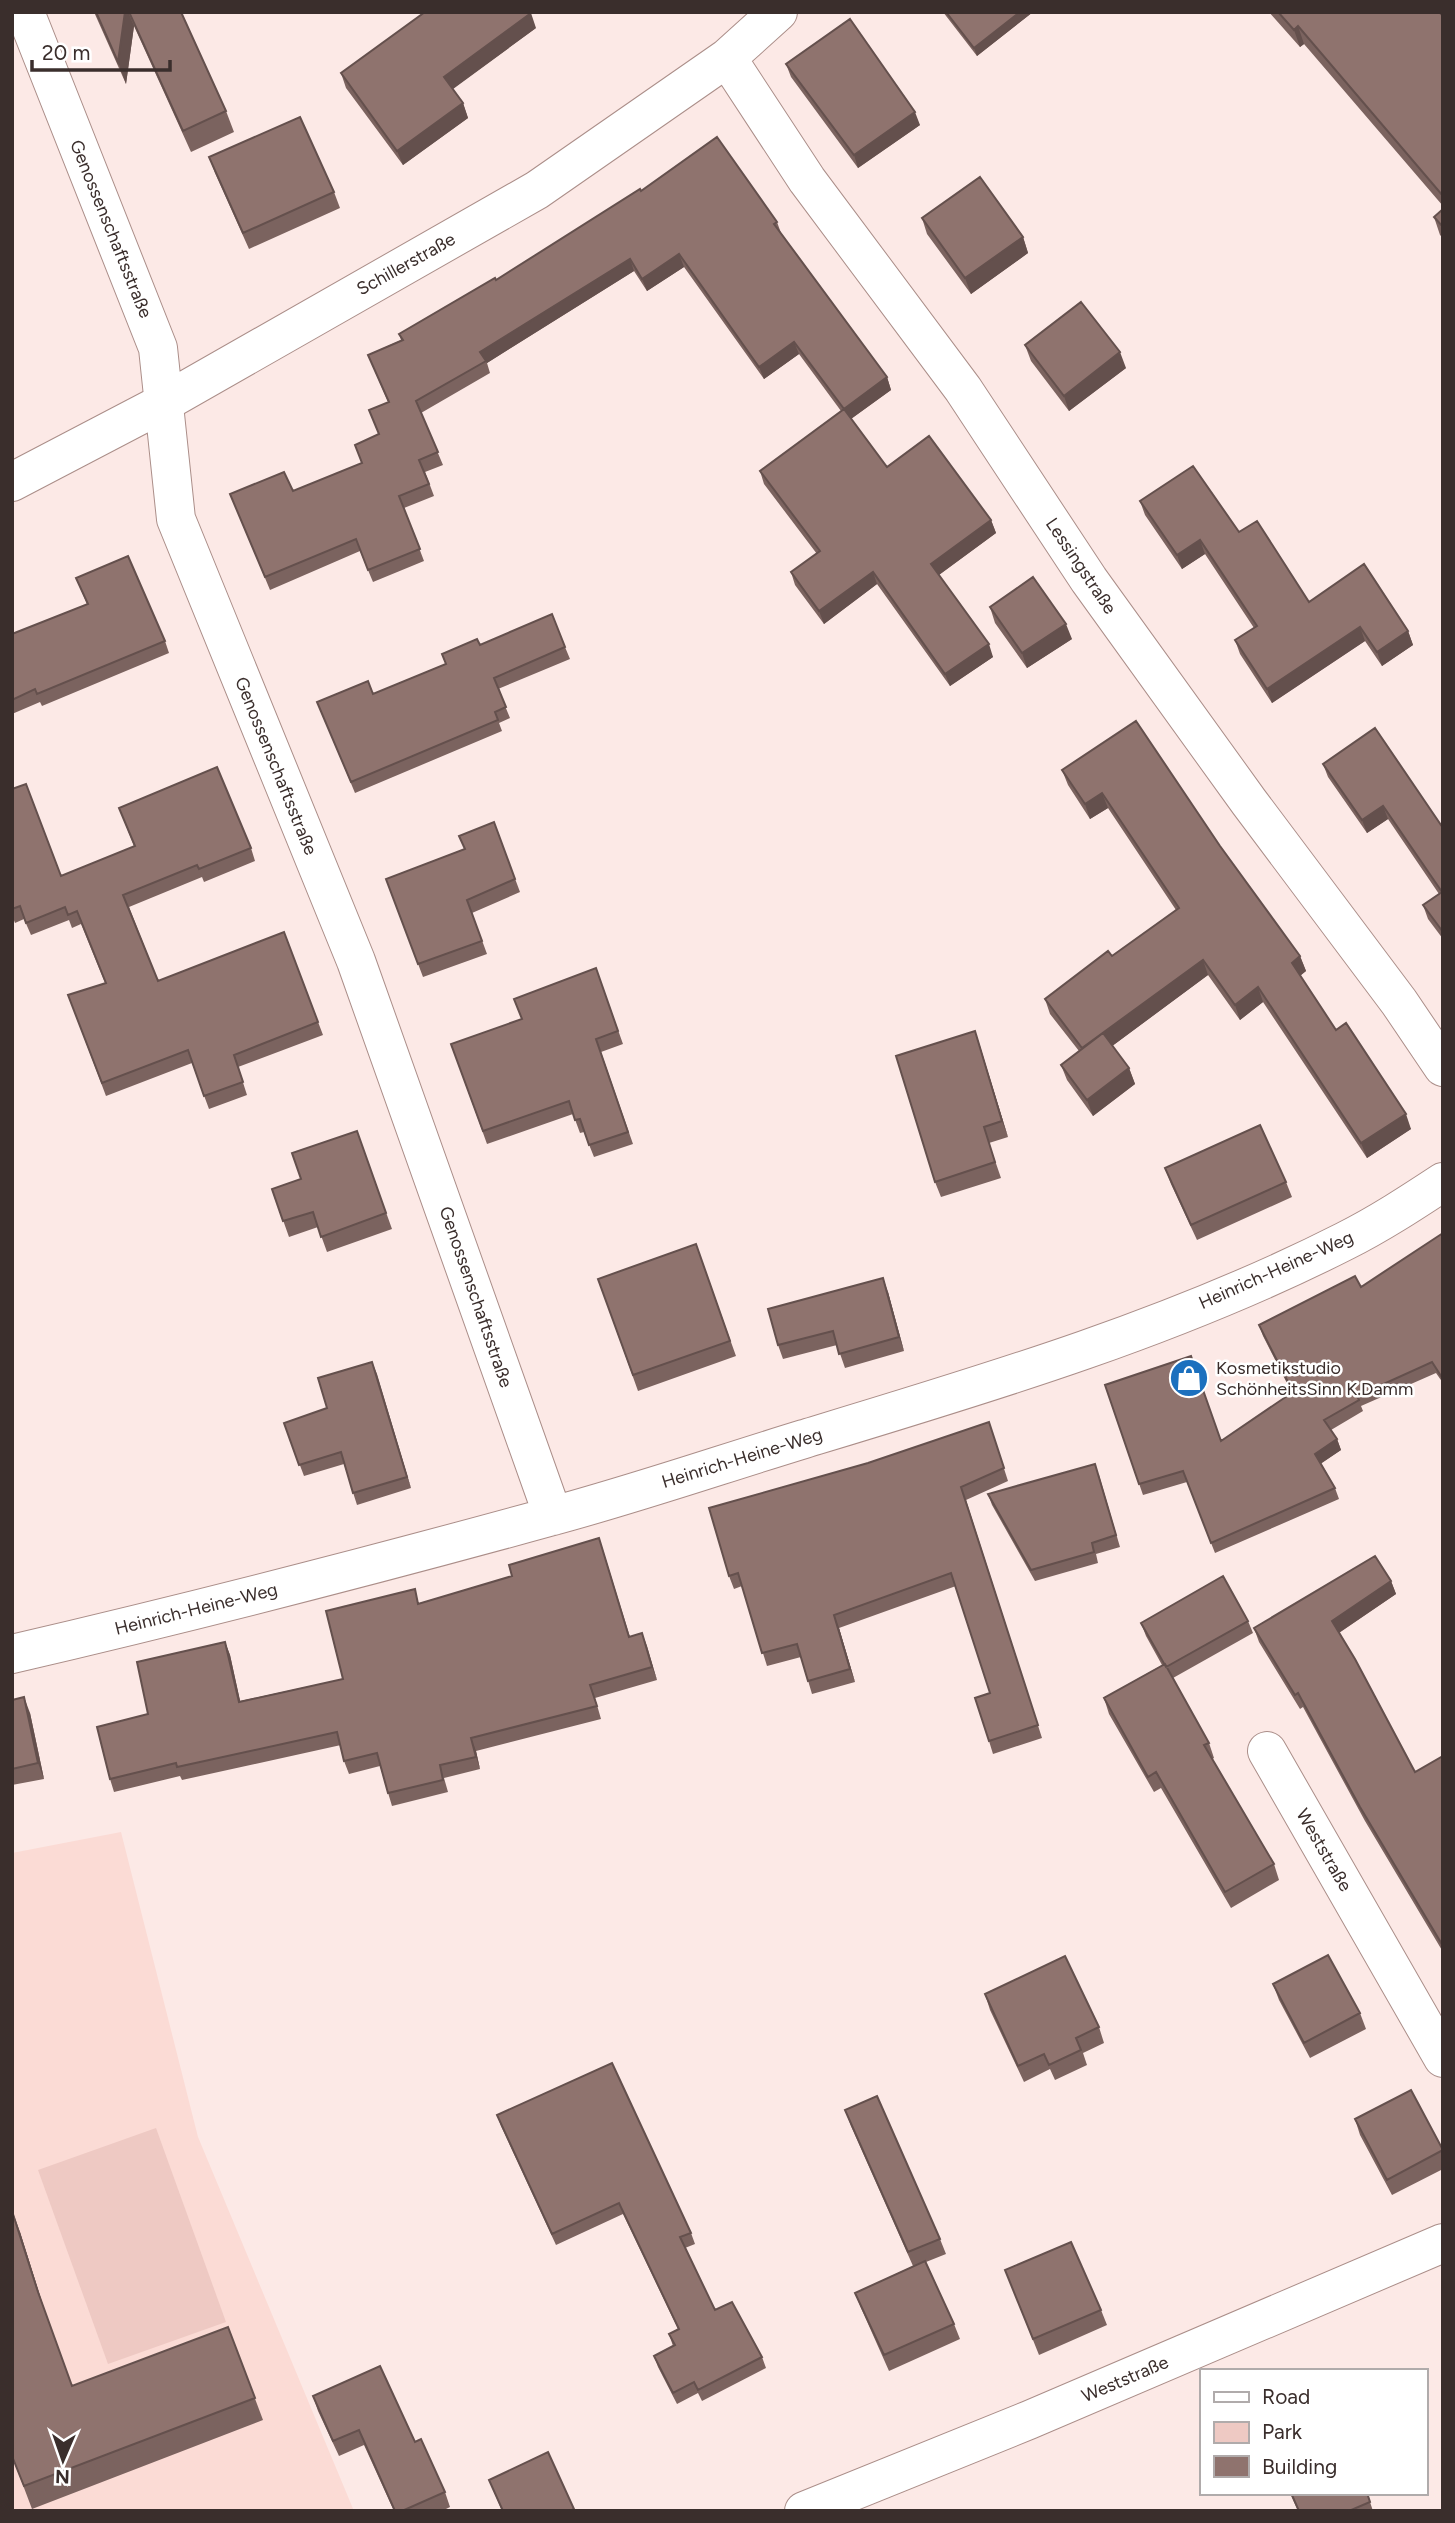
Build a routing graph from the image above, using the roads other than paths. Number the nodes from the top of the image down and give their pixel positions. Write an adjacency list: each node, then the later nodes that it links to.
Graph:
1 (25, 12): 4 (street, Genossenschaftsstraße)
2 (778, 12): 3 (street, Schillerstraße)
3 (727, 58): 4 (street, Schillerstraße); 6 (street, Lessingstraße)
4 (165, 402): 5 (street, Schillerstraße); 8 (street, Genossenschaftsstraße)
5 (12, 482)
6 (1443, 1067)
7 (1443, 1182): 8 (street, Heinrich-Heine-Weg)
8 (553, 1516): 9 (street, Heinrich-Heine-Weg)
9 (12, 1654)
10 (1268, 1751): 11 (street, Weststraße)
11 (1443, 2058)
12 (1443, 2243): 13 (street, Weststraße)
13 (804, 2511)

